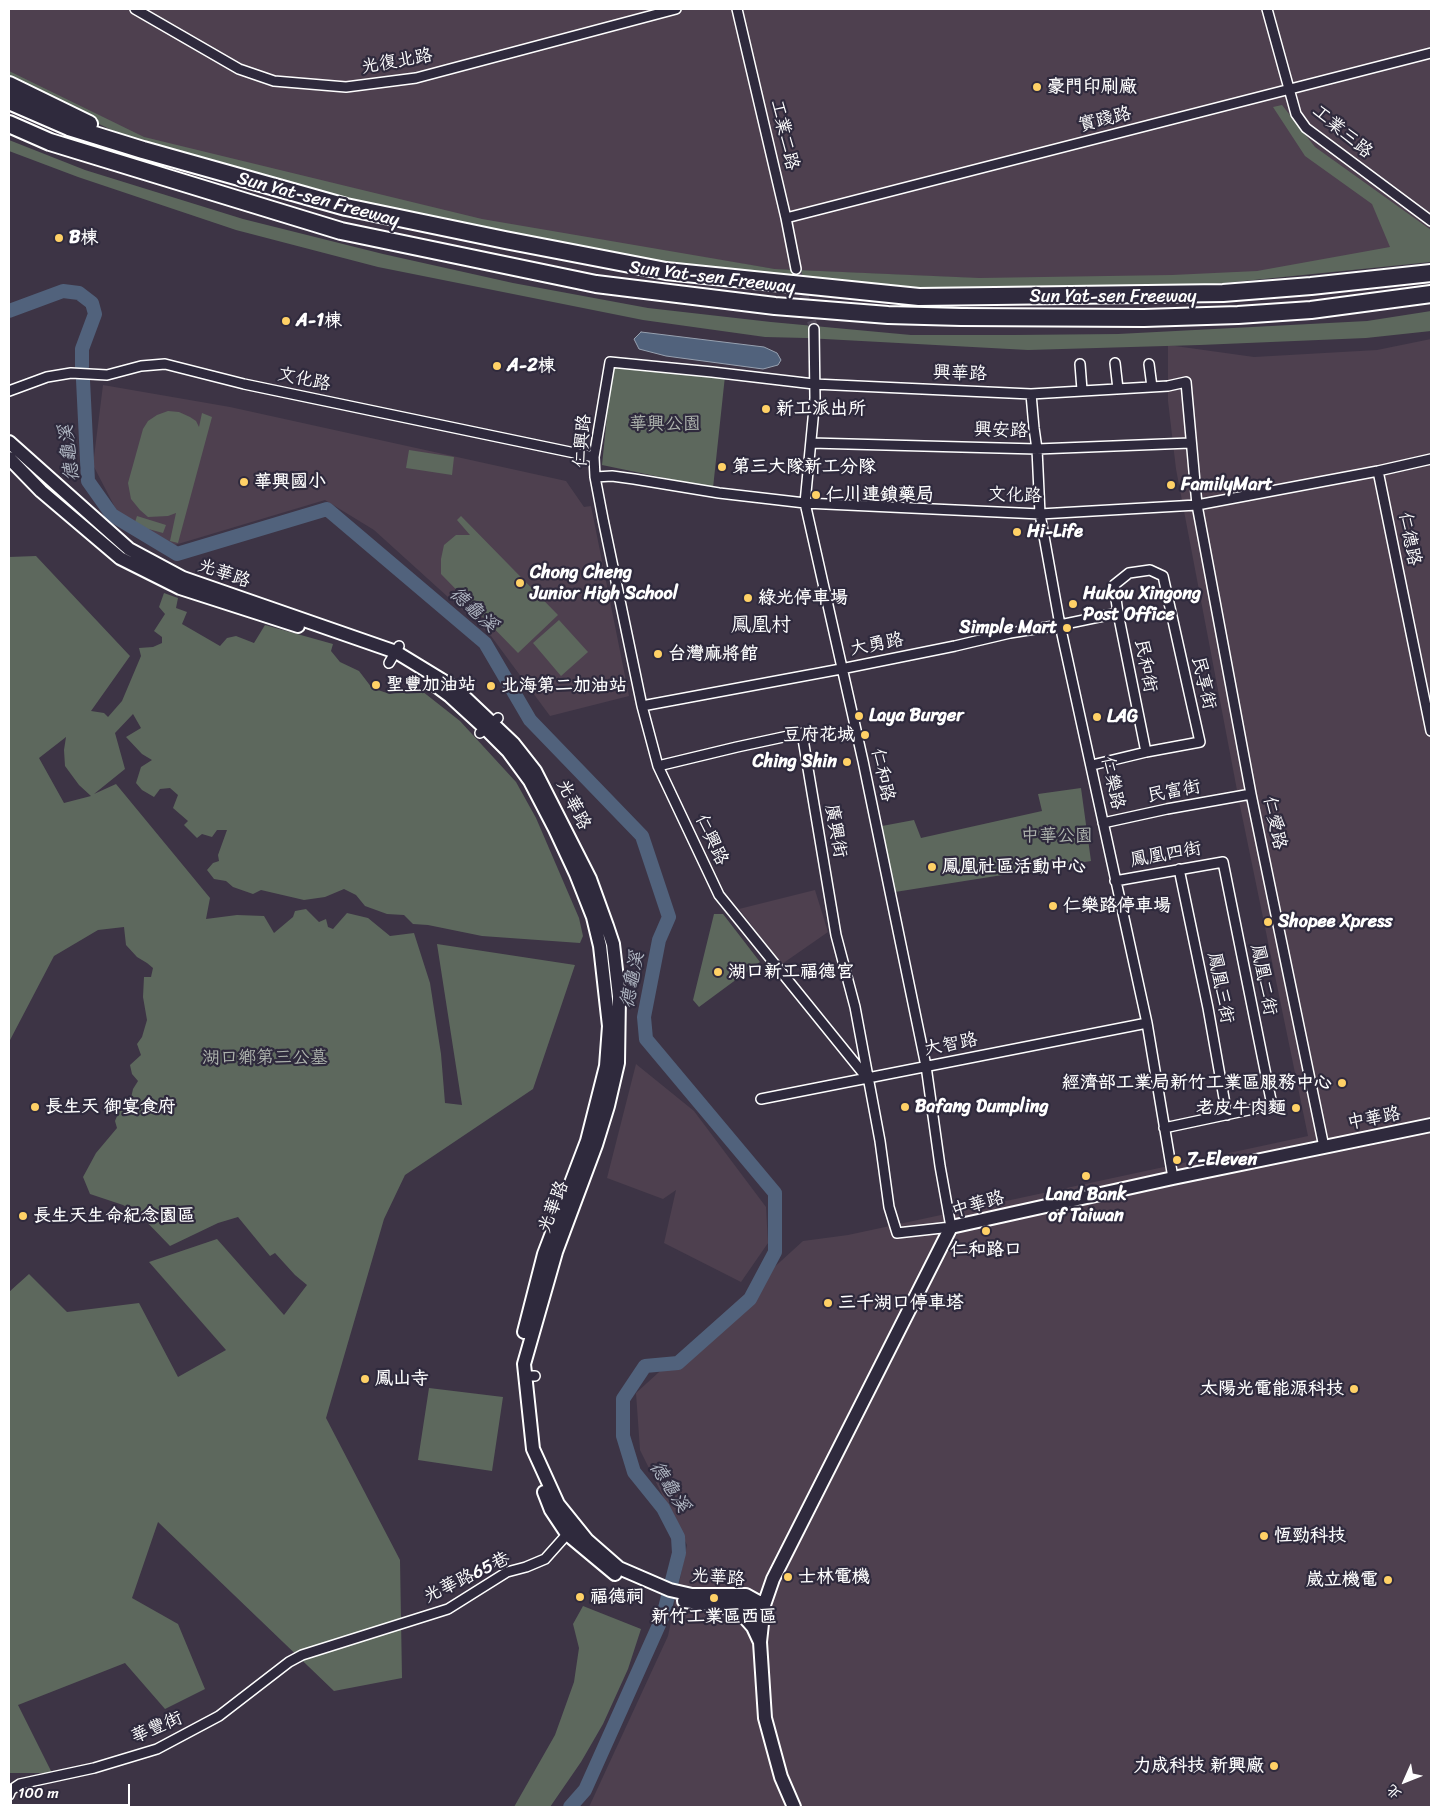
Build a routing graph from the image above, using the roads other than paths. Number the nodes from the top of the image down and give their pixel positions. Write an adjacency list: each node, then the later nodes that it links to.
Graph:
1 (135, 9): 2 (street, 光復北路)
2 (676, 9)
3 (737, 9): 11 (street, 工業二路)
4 (1267, 9): 7 (street, 工業三路)
5 (1431, 53): 7 (street, 實踐路)
6 (9, 85): 10 (highway)
7 (1289, 89): 11 (street, 實踐路); 12 (street, 工業三路)
8 (9, 101): 10 (highway, Sun Yat-sen Freeway)
9 (9, 125): 15 (highway, Sun Yat-sen Freeway)
10 (143, 150): 14 (highway, Sun Yat-sen Freeway)
11 (786, 218): 13 (street, 工業二路)
12 (1431, 221)
13 (796, 269)
14 (1431, 273)
15 (1431, 294)
16 (814, 329): 21 (street, 仁和路)
17 (610, 362): 21 (street, 興華路); 31 (street, 仁興路)
18 (1115, 363): 23 (street)
19 (1080, 364): 24 (street)
20 (1149, 364): 22 (street)
21 (814, 384): 26 (street, 興華路); 28 (street, 仁和路)
22 (1152, 387): 23 (street, 興華路); 29 (street, 興華路)
23 (1118, 389): 24 (street, 興華路)
24 (1082, 390): 26 (street, 興華路)
25 (9, 391): 31 (street, 文化路)
26 (1031, 394): 30 (street, 仁樂路)
27 (9, 442): 42 (street, 光華路)
28 (811, 442): 30 (street, 興安路); 36 (street, 仁和路)
29 (1190, 443): 30 (street, 興安路); 37 (street, 興華路)
30 (1037, 449): 38 (street, 仁樂路)
31 (594, 457): 35 (street, 仁興路)
32 (9, 458): 42 (street, 光華路)
33 (1431, 459): 34 (street, 文化路)
34 (1378, 471): 37 (street, 文化路); 46 (street, 仁德路)
35 (595, 477): 36 (street, 文化路); 44 (street, 仁興路)
36 (805, 503): 38 (street, 文化路); 43 (street, 仁和路)
37 (1197, 505): 38 (street, 文化路); 50 (street, 仁愛路)
38 (1040, 514): 41 (street, 仁樂路)
39 (1114, 585): 40 (street, 民和街); 47 (street, 民享街)
40 (1118, 613): 41 (street, 大勇路); 47 (street, 民和街)
41 (1060, 625): 43 (street, 大勇路); 48 (street, 仁樂路)
42 (394, 655): 45 (street, 光華路)
43 (841, 669): 44 (street, 大勇路); 56 (street, 仁和路)
44 (642, 706): 49 (street, 仁興路)
45 (489, 726): 65 (street, 光華路); 65 (street, 光華路)
46 (1431, 731)
47 (1146, 752): 48 (street, 民享街)
48 (1092, 765): 51 (street, 仁樂路)
49 (658, 766): 57 (street, 仁興路); 57 (street, 廣興街)
50 (1251, 794): 51 (street, 民富街); 62 (street, 仁愛路)
51 (1103, 823): 54 (street, 仁樂路)
52 (1223, 862): 53 (street, 鳳凰四街); 59 (street, 鳳凰二街)
53 (1179, 869): 54 (street, 鳳凰四街); 59 (street, 鳳凰三街)
54 (1115, 881): 55 (street, 仁樂路)
55 (1147, 1023): 56 (street, 大智路); 61 (street, 仁樂路)
56 (926, 1066): 57 (street, 大智路); 64 (street, 仁和路)
57 (867, 1078): 58 (street, 大智路); 64 (street, 仁興路)
58 (762, 1099)
59 (1227, 1115): 61 (street)
60 (1431, 1125): 62 (street, 中華路)
61 (1164, 1128): 63 (street, 仁樂路)
62 (1324, 1147): 63 (street, 中華路)
63 (1173, 1178): 64 (street, 中華路)
64 (951, 1227): 68 (street, 中華路)
65 (571, 1529): 66 (street, 光華路); 70 (street, 光華路65巷)
66 (667, 1592): 67 (street, 光華路); 68 (street, 光華路)
67 (716, 1605): 68 (street, 光華路); 69 (street)
68 (764, 1605): 69 (street, 中華路)
69 (760, 1642): 72 (street, 中華路)
70 (302, 1655): 71 (street, 華豐街)
71 (9, 1795)
72 (794, 1807)

